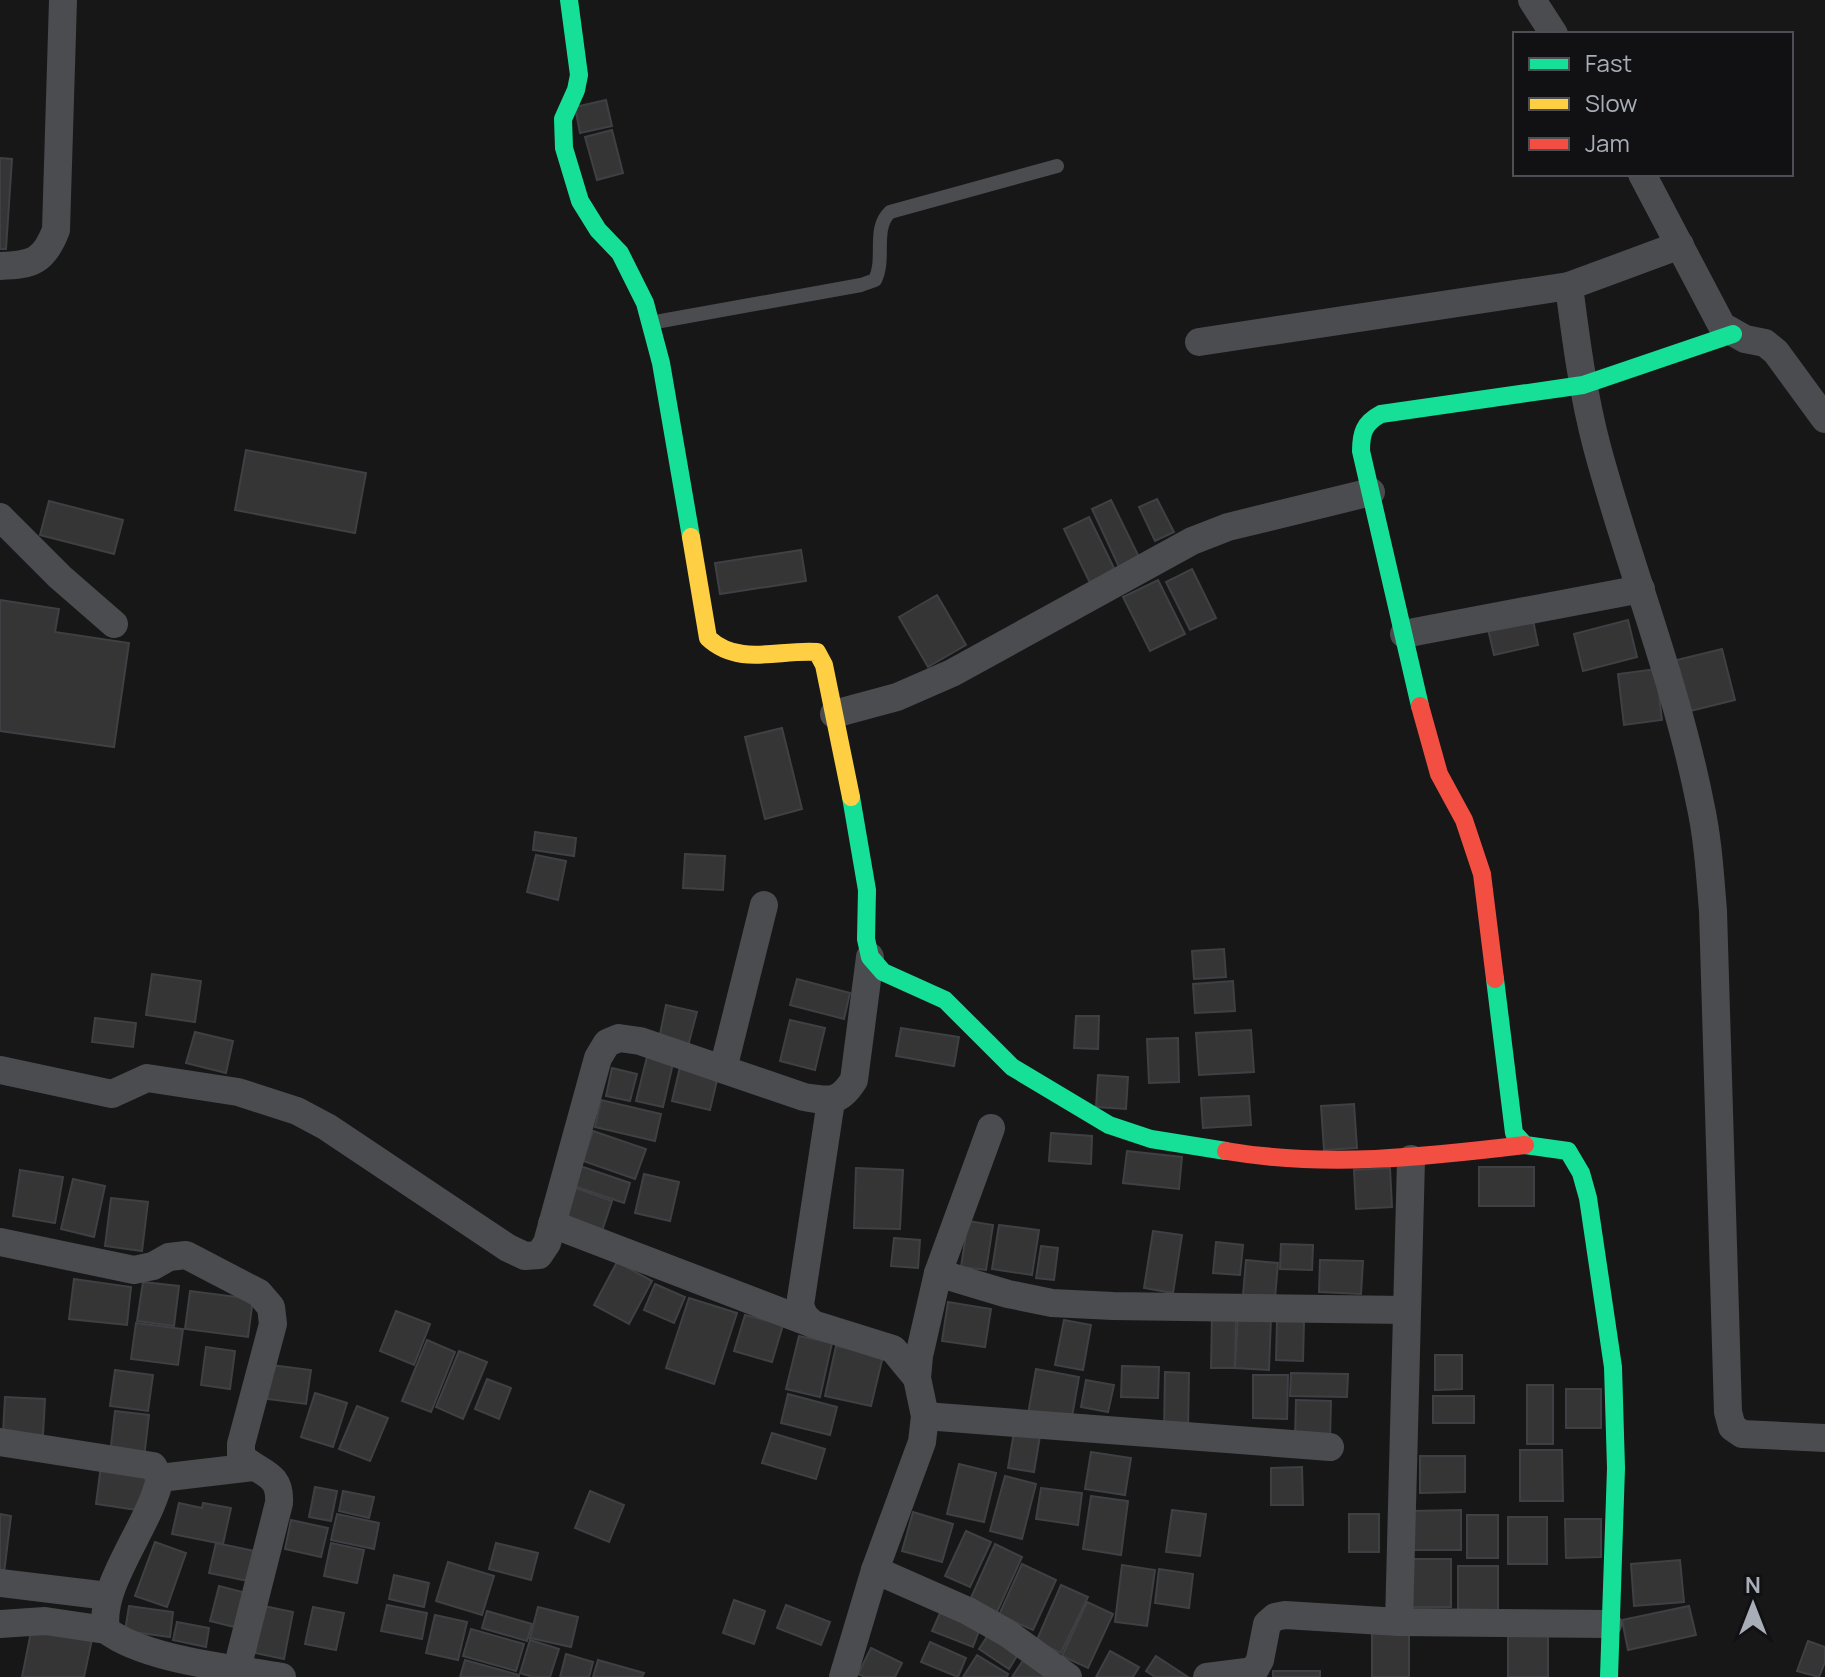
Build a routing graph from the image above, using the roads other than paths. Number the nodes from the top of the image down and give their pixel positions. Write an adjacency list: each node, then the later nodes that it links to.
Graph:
1 (63, 0): 8 (street)
2 (569, 0): 10 (street)
3 (1532, 0): 4 (street)
4 (1553, 32)
5 (1057, 166): 10 (lane)
6 (1643, 176): 7 (street)
7 (1680, 245): 9 (street); 11 (street)
8 (0, 266)
9 (1569, 286): 12 (street); 13 (street)
10 (650, 323): 20 (street)
11 (1733, 334): 13 (street); 14 (street)
12 (1199, 342)
13 (1583, 385): 15 (street); 17 (street)
14 (1825, 419)
15 (1371, 492): 19 (street); 20 (street)
16 (0, 517): 18 (street)
17 (1641, 589): 19 (street); 36 (street)
18 (114, 624)
19 (1404, 634): 27 (street)
20 (834, 714): 22 (street)
21 (764, 905): 23 (street)
22 (870, 957): 25 (street); 28 (street)
23 (723, 1069): 25 (street); 29 (street)
24 (0, 1070): 29 (street)
25 (831, 1101): 33 (street)
26 (991, 1128): 31 (street)
27 (1525, 1145): 28 (street); 46 (street)
28 (1411, 1159): 32 (street)
29 (552, 1224): 33 (street)
30 (0, 1242): 39 (street)
31 (938, 1273): 32 (street); 34 (street)
32 (1407, 1310): 44 (street)
33 (813, 1324): 34 (street)
34 (917, 1378): 35 (street)
35 (925, 1416): 38 (street); 41 (street)
36 (1825, 1438)
37 (0, 1442): 40 (street)
38 (1330, 1447)
39 (253, 1467): 40 (street); 49 (street)
40 (160, 1478): 43 (street)
41 (875, 1570): 51 (street); 52 (street)
42 (0, 1583): 43 (street)
43 (108, 1596): 47 (street)
44 (1399, 1622): 46 (street); 53 (street)
45 (0, 1624): 47 (street)
46 (1608, 1624): 54 (street)
47 (106, 1630): 48 (street)
48 (181, 1668): 49 (street)
49 (237, 1669): 50 (street)
50 (282, 1677)
51 (843, 1677)
52 (1068, 1677)
53 (1207, 1677)
54 (1609, 1677)

